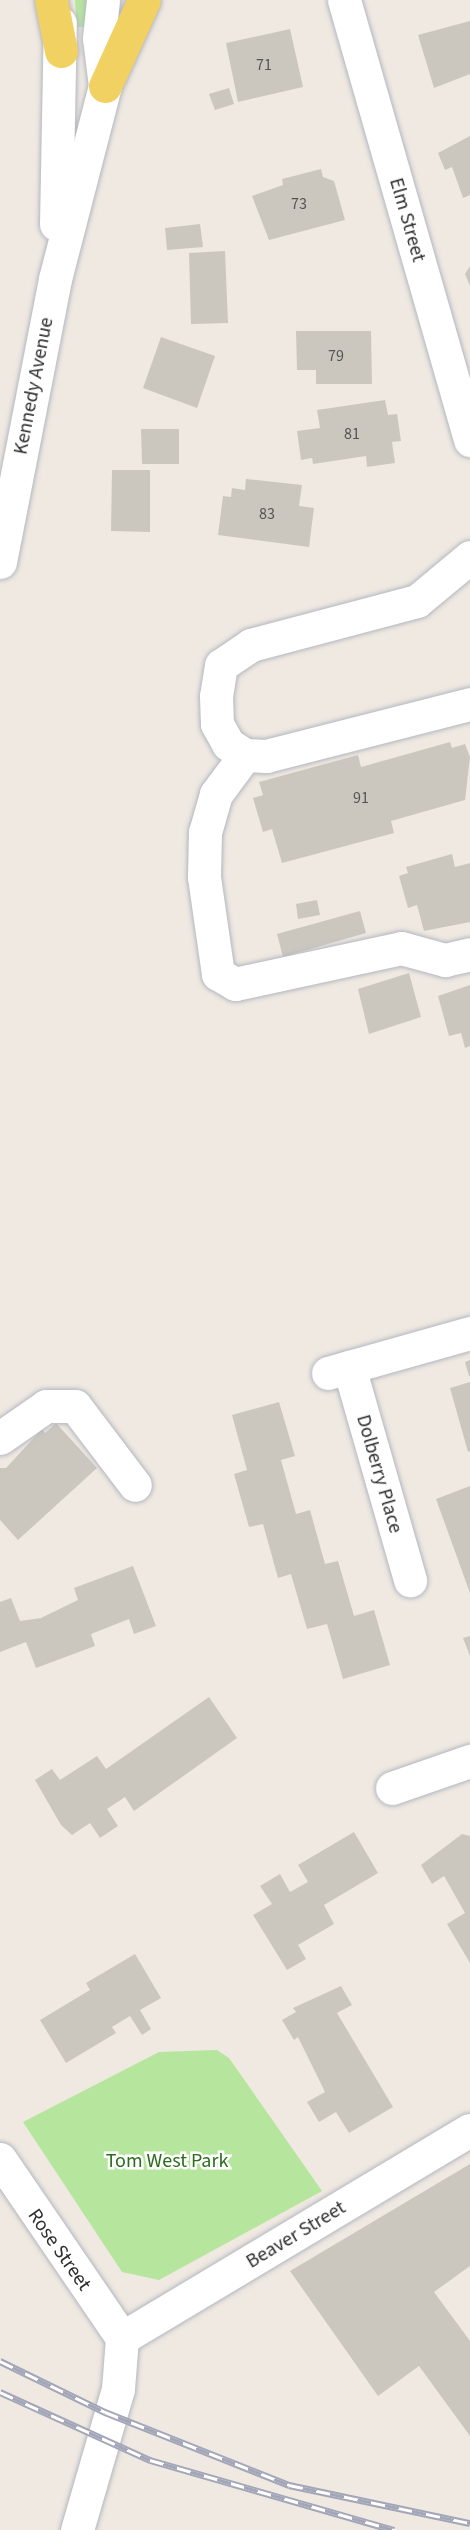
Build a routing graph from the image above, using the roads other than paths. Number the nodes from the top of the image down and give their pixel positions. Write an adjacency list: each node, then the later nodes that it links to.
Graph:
1 (51, 0): 6 (main road)
2 (60, 0): 6 (street, Kennedy Avenue)
3 (103, 0): 7 (street, Kennedy Avenue)
4 (144, 0): 7 (main road)
5 (344, 0): 9 (street, Elm Street)
6 (61, 51): 8 (street, Kennedy Avenue)
7 (105, 86): 8 (street, Kennedy Avenue)
8 (55, 279): 11 (street, Kennedy Avenue)
9 (470, 440)
10 (470, 557): 13 (street)
11 (0, 562)
12 (470, 704): 13 (street)
13 (245, 755): 14 (street)
14 (470, 954)
15 (470, 1333): 18 (street, Dolberry Place)
16 (0, 1438): 17 (street)
17 (135, 1485)
18 (410, 1580)
19 (470, 1761): 20 (street)
20 (392, 1788)
21 (470, 2130): 23 (street, Beaver Street)
22 (0, 2159): 23 (street, Rose Street)
23 (122, 2338): 24 (street)
24 (77, 2530)

